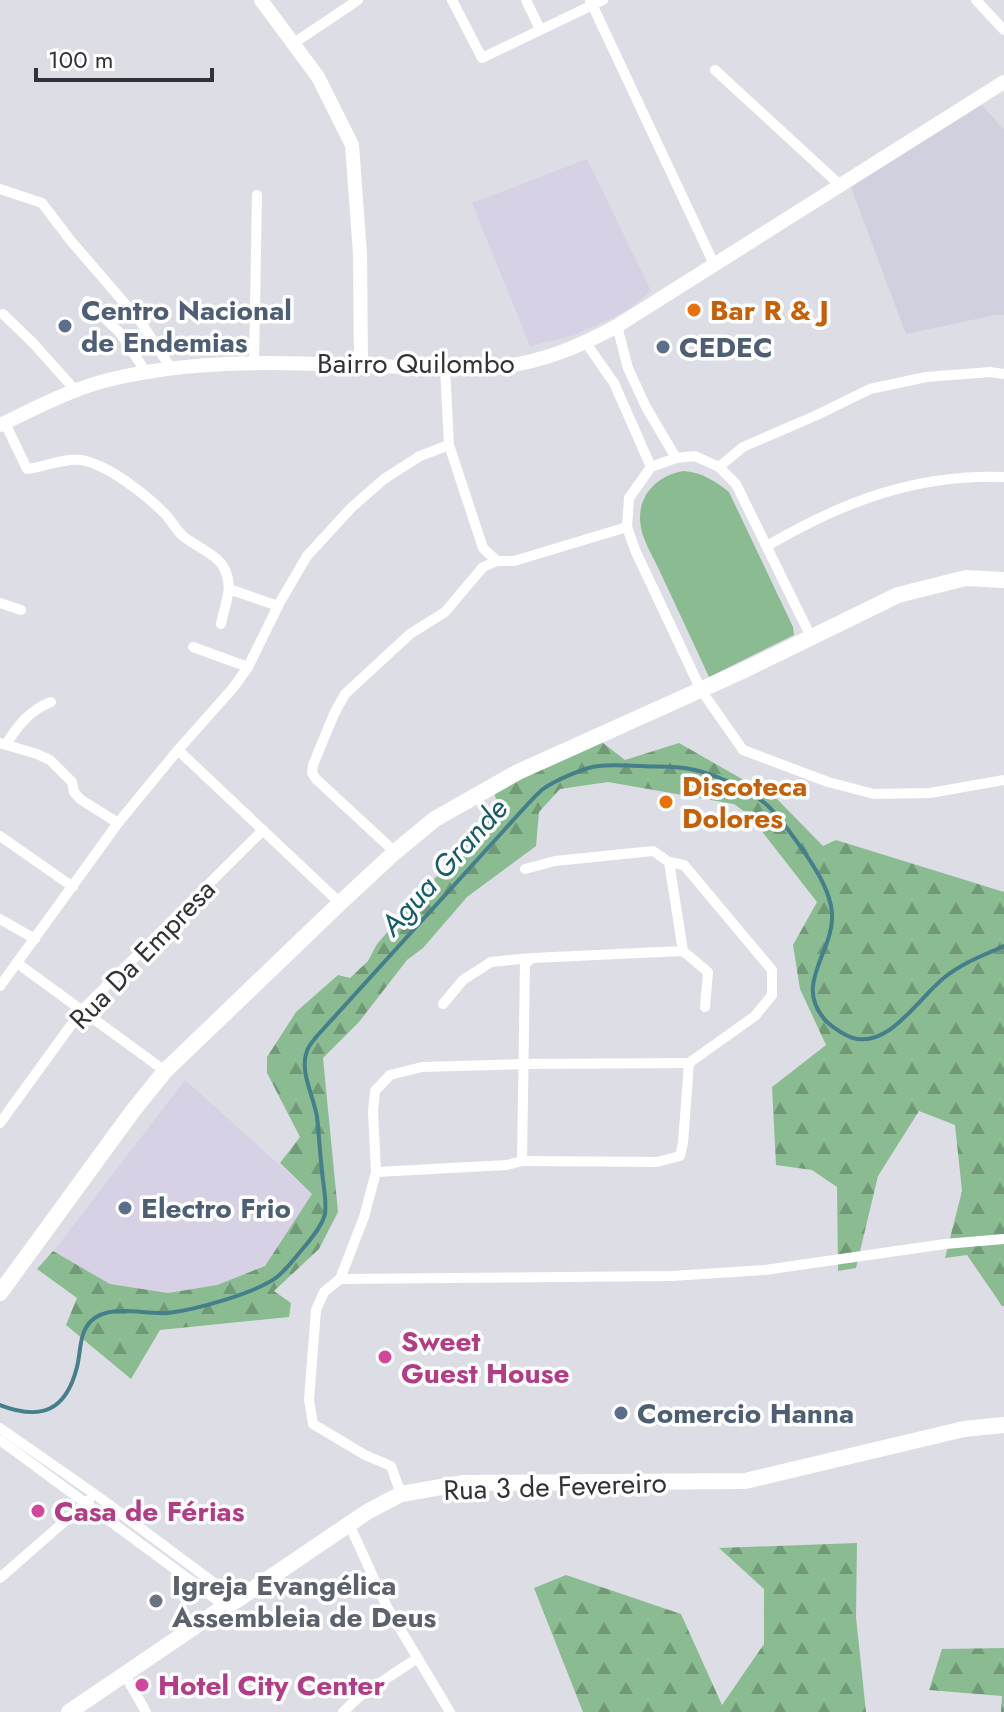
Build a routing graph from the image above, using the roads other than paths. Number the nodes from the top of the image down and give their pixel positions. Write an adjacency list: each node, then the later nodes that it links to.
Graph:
1 (261, 0): 9 (street)
2 (358, 0): 9 (street)
3 (452, 0): 7 (street)
4 (526, 0): 7 (street)
5 (976, 0): 8 (street)
6 (595, 2): 7 (street); 15 (street)
7 (540, 29)
8 (1004, 30)
9 (294, 43): 21 (street)
10 (715, 70): 12 (street)
11 (1004, 82): 12 (street, Bairro Quilombo)
12 (840, 185): 15 (street, Bairro Quilombo)
13 (0, 189): 22 (street)
14 (257, 195): 20 (street)
15 (714, 264): 18 (street, Bairro Quilombo)
16 (87, 301): 24 (street)
17 (3, 314): 26 (street)
18 (617, 326): 19 (street, Bairro Quilombo); 29 (street)
19 (586, 343): 23 (street, Bairro Quilombo); 30 (street)
20 (254, 364): 21 (street, Bairro Quilombo); 22 (street, Bairro Quilombo)
21 (361, 365): 23 (street, Bairro Quilombo)
22 (171, 368): 24 (street, Bairro Quilombo)
23 (445, 368): 28 (street)
24 (146, 372): 26 (street, Bairro Quilombo)
25 (1004, 374): 31 (street)
26 (76, 391): 27 (street, Bairro Quilombo)
27 (2, 424): 37 (street)
28 (449, 445): 35 (street); 39 (street)
29 (676, 458): 30 (street); 31 (street)
30 (651, 467): 33 (street)
31 (719, 467): 34 (street)
32 (1004, 477): 34 (street)
33 (627, 527): 35 (street); 45 (street)
34 (767, 546): 42 (street)
35 (497, 561): 53 (street)
36 (1004, 580): 42 (main road)
37 (229, 589): 39 (street); 41 (street)
38 (0, 603): 40 (street)
39 (278, 606): 44 (street)
40 (21, 610)
41 (221, 624)
42 (811, 637): 45 (main road)
43 (193, 647): 44 (street)
44 (248, 667): 48 (street)
45 (701, 690): 49 (street); 53 (main road)
46 (51, 702): 47 (street)
47 (3, 744): 50 (street)
48 (178, 750): 50 (street); 51 (street)
49 (1004, 780)
50 (118, 823): 56 (street)
51 (263, 830): 57 (street); 66 (street, Rua Da Empresa)
52 (0, 836): 56 (street)
53 (395, 852): 57 (main road)
54 (669, 862): 55 (street); 60 (street); 67 (street)
55 (525, 869)
56 (73, 887): 59 (street)
57 (340, 903): 69 (main road)
58 (0, 919): 59 (street)
59 (35, 939): 62 (street)
60 (683, 951): 61 (street); 65 (street)
61 (532, 958): 64 (street); 68 (street)
62 (17, 963): 63 (street); 66 (street)
63 (0, 986)
64 (443, 1004)
65 (705, 1007)
66 (82, 1010): 69 (street); 70 (street, Rua Da Empresa)
67 (689, 1063): 68 (street); 71 (street)
68 (523, 1064): 71 (street); 72 (street)
69 (165, 1071): 75 (main road)
70 (0, 1123)
71 (522, 1161): 72 (street)
72 (376, 1172): 74 (street)
73 (1004, 1239): 74 (street)
74 (340, 1279): 79 (street)
75 (0, 1293)
76 (1004, 1425): 79 (main road, Rua 3 de Fevereiro)
77 (0, 1428): 80 (street)
78 (0, 1440): 81 (street)
79 (401, 1494): 82 (main road, Rua 3 de Fevereiro)
80 (96, 1495): 81 (street); 84 (street)
81 (85, 1503): 83 (street); 84 (street)
82 (349, 1524): 84 (main road, Rua 3 de Fevereiro); 85 (street)
83 (0, 1578)
84 (231, 1603): 86 (main road, Rua 3 de Fevereiro)
85 (416, 1659): 89 (street); 90 (street)
86 (125, 1675): 87 (main road, Rua 3 de Fevereiro); 88 (street)
87 (69, 1712)
88 (146, 1712)
89 (343, 1712)
90 (450, 1712)

